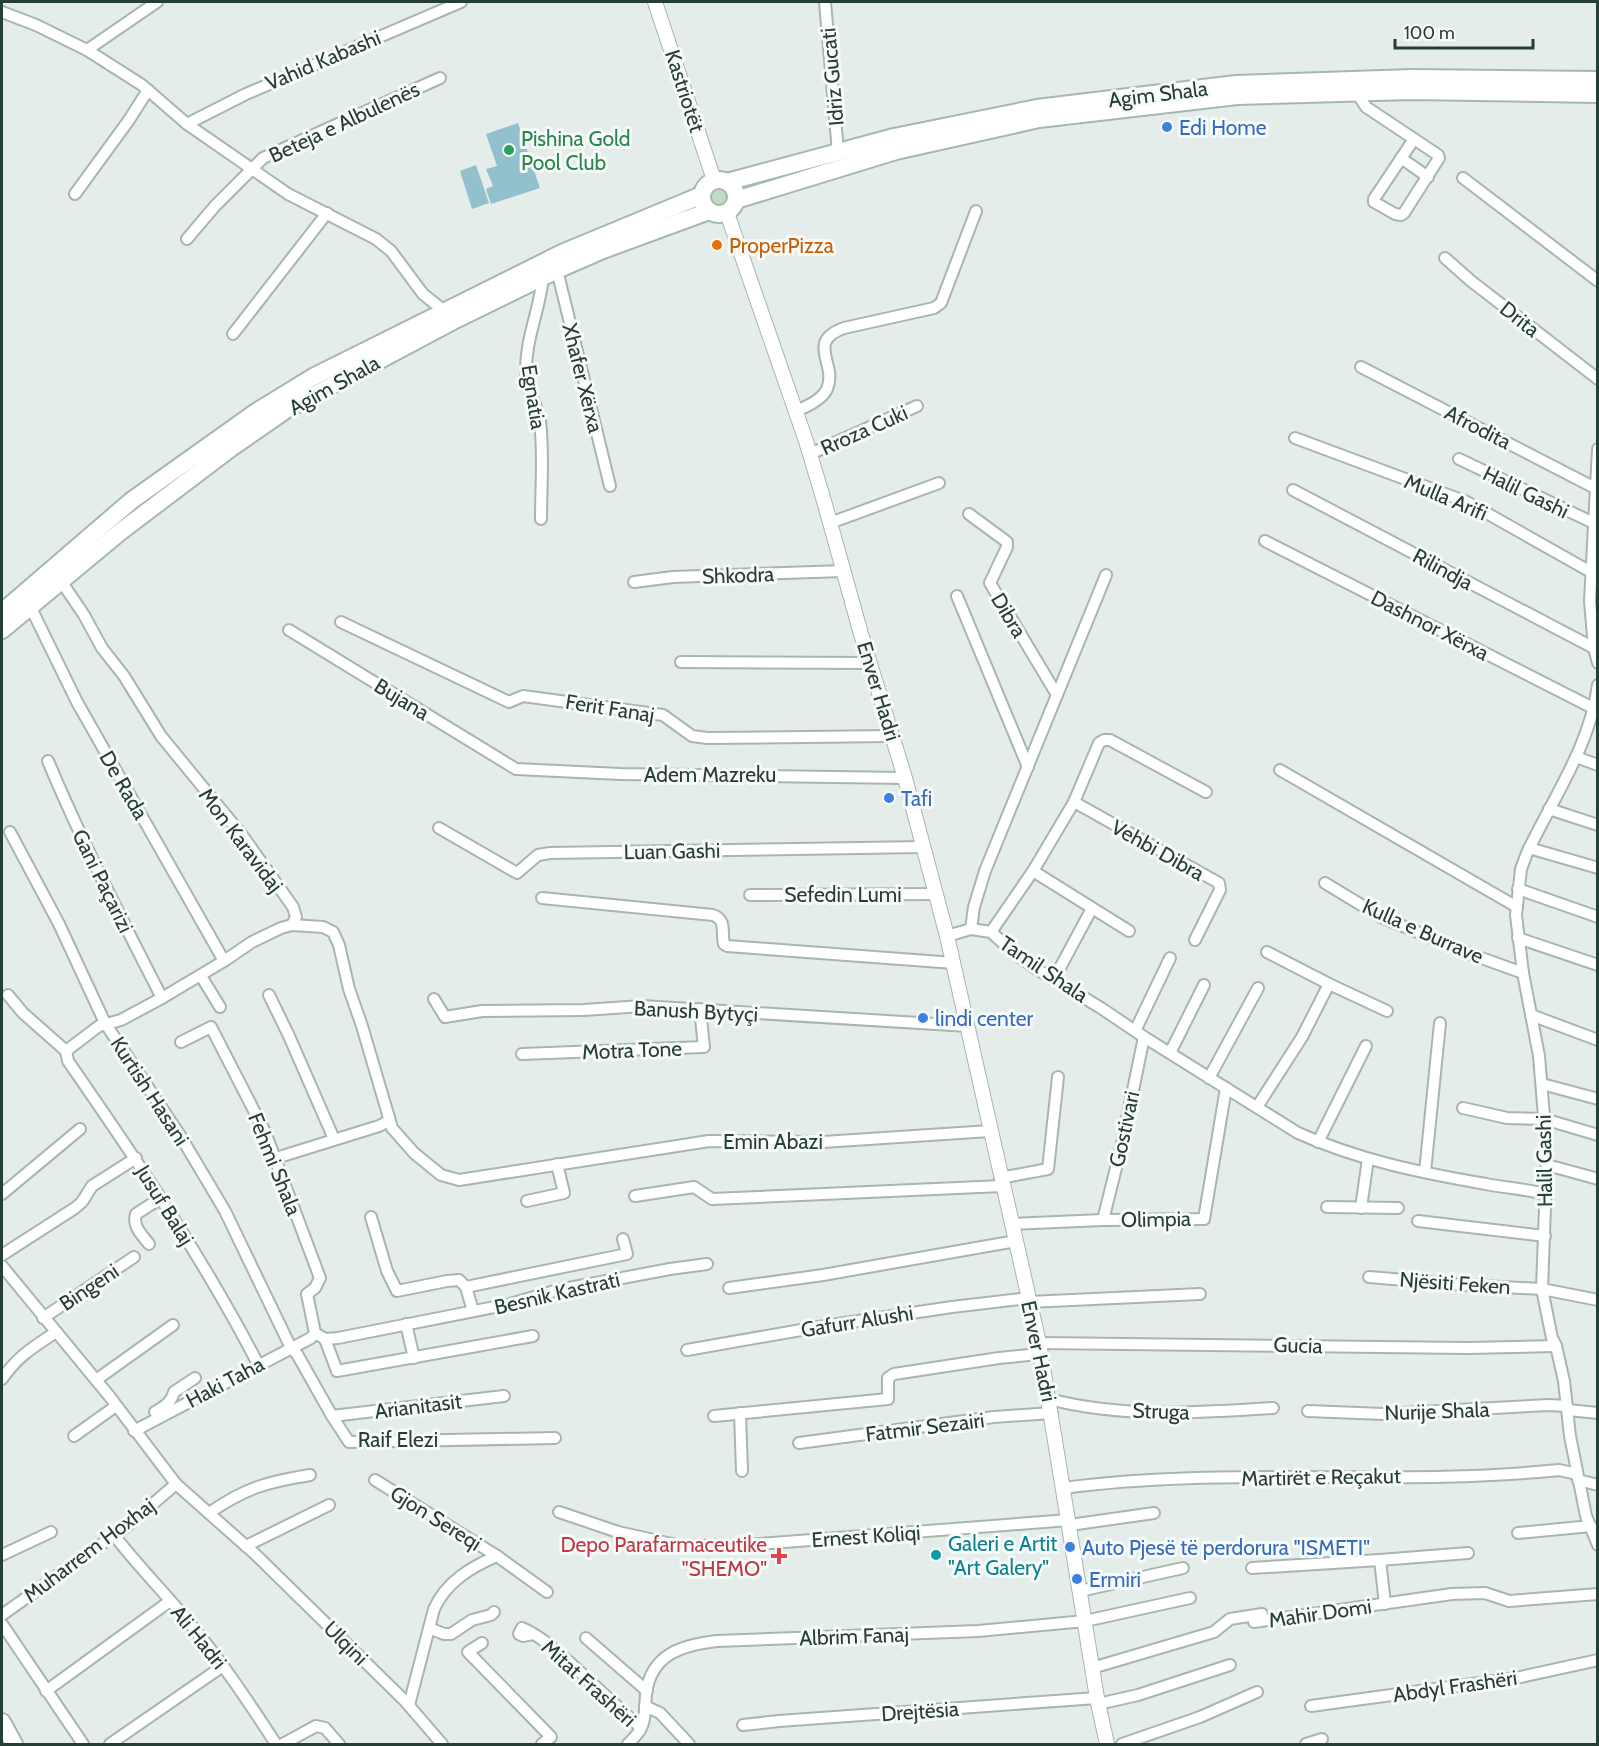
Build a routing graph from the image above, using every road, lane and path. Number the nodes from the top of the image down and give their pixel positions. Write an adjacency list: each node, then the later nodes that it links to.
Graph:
1 (157, 2): 6 (street)
2 (461, 2): 12 (street, Vahid Kabashi)
3 (656, 2): 19 (street, Kastriotët)
4 (825, 2): 14 (street, Idriz Gucati)
5 (2, 12): 6 (street)
6 (87, 50): 9 (street)
7 (440, 78): 16 (street, Beteja e Albulenës)
8 (1598, 80): 14 (main road, Agim Shala)
9 (148, 90): 12 (street); 20 (street)
10 (1357, 93): 11 (main road, Agim Shala); 13 (street); 22 (main road, Agim Shala)
11 (1598, 94)
12 (187, 124): 16 (street)
13 (1414, 139): 15 (street); 17 (street)
14 (838, 152): 19 (main road, Agim Shala)
15 (1401, 158): 17 (street); 17 (street)
16 (251, 170): 25 (street); 26 (street, Beteja e Albulenës)
17 (1428, 177)
18 (1463, 178): 29 (street)
19 (720, 181): 21 (main road); 22 (main road)
20 (75, 194)
21 (702, 195): 23 (main road); 30 (main road, Agim Shala)
22 (732, 206): 23 (main road, Agim Shala); 35 (street, Enver Hadri)
23 (709, 211): 28 (main road, Agim Shala)
24 (976, 211): 35 (street)
25 (327, 213): 30 (street); 31 (street)
26 (187, 239)
27 (1445, 258): 33 (street, Drita)
28 (550, 274): 41 (street, Xhafer Xërxa); 45 (street, Egnatia); 52 (main road, Agim Shala)
29 (1598, 281)
30 (443, 310): 57 (main road, Agim Shala)
31 (233, 334)
32 (1361, 367): 42 (street, Afrodita)
33 (1598, 379)
34 (917, 406): 38 (street, Rroza Cuki)
35 (796, 411): 38 (street, Enver Hadri)
36 (1295, 438): 50 (street, Mulla Arifi)
37 (1598, 449): 42 (street, Halil Gashi)
38 (810, 454): 46 (street, Enver Hadri)
39 (1459, 459): 47 (street, Halil Gashi)
40 (939, 483): 46 (street)
41 (610, 486)
42 (1595, 488): 47 (street, Halil Gashi)
43 (1293, 490): 61 (street, Rilindja)
44 (969, 514): 66 (street, Dibra)
45 (541, 519)
46 (830, 523): 49 (street, Enver Hadri)
47 (1596, 525): 50 (street, Halil Gashi)
48 (1265, 541): 67 (street, Dashnor Xërxa)
49 (843, 571): 53 (street, Shkodra); 63 (street, Enver Hadri)
50 (1591, 572): 55 (street, Halil Gashi)
51 (1106, 575): 66 (street)
52 (61, 581): 56 (main road, Agim Shala); 94 (street, Mon Karavidaj)
53 (633, 582)
54 (957, 596): 72 (street, Dibra)
55 (1594, 602): 61 (street, Halil Gashi)
56 (30, 606): 59 (main road, Agim Shala); 103 (street, De Rada)
57 (2, 612)
58 (341, 622): 68 (street, Ferit Fanaj)
59 (2, 630)
60 (289, 630): 73 (street, Bujana)
61 (1594, 648): 64 (street, Halil Gashi)
62 (681, 662): 63 (street)
63 (870, 663): 68 (street, Enver Hadri)
64 (1598, 663)
65 (1598, 685): 67 (street, Halil Gashi)
66 (1057, 695): 72 (street)
67 (1596, 709): 69 (street, Halil Gashi)
68 (892, 736): 75 (street, Enver Hadri)
69 (1576, 757): 71 (street); 78 (street, Halil Gashi)
70 (48, 761): 114 (street, Gani Paçarizi)
71 (1598, 765)
72 (1028, 766): 95 (street)
73 (516, 769): 75 (street, Adem Mazreku)
74 (1280, 770): 91 (street)
75 (905, 778): 82 (street, Enver Hadri)
76 (1206, 792): 77 (street)
77 (1074, 802): 85 (street); 100 (street, Vehbi Dibra)
78 (1549, 809): 79 (street); 83 (street, Halil Gashi)
79 (1598, 825)
80 (439, 828): 82 (street, Luan Gashi)
81 (10, 832): 120 (street, Kurtish Hasani)
82 (924, 847): 89 (street, Enver Hadri)
83 (1529, 848): 84 (street); 87 (street, Halil Gashi)
84 (1598, 868)
85 (1033, 871): 96 (street); 97 (street)
86 (1325, 883): 106 (street, Kulla e Burrave)
87 (1518, 889): 91 (street, Halil Gashi); 93 (street)
88 (750, 894): 89 (street, Sefedin Lumi)
89 (936, 894): 98 (street, Enver Hadri)
90 (542, 898): 104 (street)
91 (1517, 907): 99 (street, Halil Gashi)
92 (1090, 912): 108 (street)
93 (1598, 917)
94 (292, 925): 103 (street); 137 (street, Emin Abazi)
95 (971, 929): 97 (street, Tamil Shala); 98 (street, Tamil Shala)
96 (1129, 931)
97 (991, 932): 108 (street, Tamil Shala)
98 (947, 936): 104 (street, Enver Hadri)
99 (1518, 938): 105 (street); 106 (street, Halil Gashi)
100 (1195, 940)
101 (1267, 952): 109 (street)
102 (1170, 958): 123 (street)
103 (224, 961): 107 (street)
104 (954, 963): 122 (street, Enver Hadri)
105 (1598, 964)
106 (1523, 973): 119 (street, Halil Gashi)
107 (201, 976): 114 (street); 116 (street)
108 (1054, 979): 123 (street, Tamil Shala)
109 (1329, 984): 118 (street); 135 (street)
110 (1204, 985): 128 (street)
111 (1258, 988): 131 (street)
112 (8, 995): 127 (street, Jusuf Balaj)
113 (269, 995): 142 (street)
114 (162, 998): 120 (street)
115 (434, 999): 117 (street, Banush Bytyçi)
116 (220, 1007)
117 (700, 1009): 122 (street, Banush Bytyçi); 129 (street, Motra Tone)
118 (1386, 1011)
119 (1531, 1015): 124 (street); 132 (street, Halil Gashi)
120 (105, 1023): 127 (street); 188 (street, Kurtish Hasani)
121 (1440, 1023): 149 (street)
122 (968, 1026): 140 (street, Enver Hadri)
123 (1139, 1034): 128 (street, Tamil Shala); 161 (street, Gostivari)
124 (1598, 1040)
125 (181, 1042): 145 (street, Fehmi Shala)
126 (1366, 1046): 143 (street)
127 (66, 1051): 144 (street, Jusuf Balaj)
128 (1170, 1053): 131 (street, Tamil Shala)
129 (522, 1054)
130 (1058, 1077): 151 (street)
131 (1209, 1078): 133 (street, Tamil Shala)
132 (1542, 1084): 134 (street); 138 (street, Halil Gashi)
133 (1226, 1088): 135 (street, Tamil Shala); 161 (street, Olimpia)
134 (1598, 1098)
135 (1257, 1107): 143 (street, Tamil Shala)
136 (1463, 1108): 138 (street)
137 (389, 1117): 142 (street); 147 (street, Emin Abazi)
138 (1544, 1119): 141 (street); 148 (street, Halil Gashi)
139 (80, 1129): 152 (street)
140 (990, 1131): 147 (street, Emin Abazi); 151 (street, Enver Hadri)
141 (1598, 1135)
142 (334, 1139): 145 (street)
143 (1318, 1142): 146 (street, Tamil Shala)
144 (136, 1158): 155 (street, Jusuf Balaj); 168 (street)
145 (276, 1158): 184 (street, Fehmi Shala)
146 (1368, 1159): 149 (street, Tamil Shala); 158 (street)
147 (557, 1164): 156 (street)
148 (1547, 1165): 150 (street); 153 (street, Halil Gashi)
149 (1425, 1172): 153 (street, Tamil Shala)
150 (1598, 1179)
151 (1001, 1182): 154 (street); 163 (street, Enver Hadri)
152 (2, 1194)
153 (1546, 1194): 164 (street, Halil Gashi)
154 (635, 1196)
155 (161, 1198): 167 (street); 192 (street, Jusuf Balaj)
156 (527, 1201)
157 (1327, 1207): 158 (street)
158 (1361, 1208): 159 (street)
159 (1398, 1208)
160 (371, 1217): 173 (street)
161 (1103, 1220): 163 (street, Olimpia)
162 (1418, 1221): 164 (street)
163 (1012, 1224): 166 (street, Enver Hadri)
164 (1545, 1236): 175 (street, Halil Gashi)
165 (623, 1239): 173 (street)
166 (1016, 1241): 174 (street); 177 (street, Enver Hadri)
167 (149, 1244)
168 (2, 1255)
169 (134, 1257): 180 (street, Bingeni)
170 (707, 1264): 179 (street, Besnik Kastrati)
171 (2, 1266): 180 (street, Ulqini)
172 (1369, 1277): 175 (street, Njësiti Feken)
173 (466, 1287): 179 (street)
174 (729, 1288)
175 (1542, 1289): 178 (street, Njësiti Feken); 187 (street, Halil Gashi)
176 (1200, 1294): 177 (street, Gafurr Alushi)
177 (1029, 1300): 189 (street, Enver Hadri); 190 (street, Gafurr Alushi)
178 (1598, 1300)
179 (473, 1311): 181 (street, Besnik Kastrati)
180 (43, 1318): 183 (street, Ulqini)
181 (406, 1324): 186 (street, Besnik Kastrati); 191 (street)
182 (173, 1325): 195 (street)
183 (56, 1332): 194 (street); 195 (street, Ulqini)
184 (315, 1333): 186 (street); 188 (street, Haki Taha)
185 (533, 1336): 191 (street, Besnik Kastrati)
186 (325, 1339): 191 (street, Besnik Kastrati)
187 (1556, 1346): 189 (street, Gucia); 200 (street, Halil Gashi)
188 (291, 1348): 192 (street, Haki Taha); 205 (street, Raif Elezi)
189 (1040, 1349): 197 (street, Enver Hadri); 202 (street, Gucia)
190 (687, 1350)
191 (414, 1358)
192 (258, 1364): 207 (street, Haki Taha)
193 (195, 1378): 207 (street)
194 (2, 1379)
195 (96, 1380): 198 (street, Ulqini)
196 (504, 1396): 205 (street, Arianitasit)
197 (1049, 1399): 199 (street, Struga); 203 (street, Enver Hadri)
198 (117, 1406): 208 (street, Ulqini); 209 (street)
199 (1273, 1408)
200 (1567, 1408): 201 (street, Nurije Shala); 204 (street, Nurije Shala); 214 (street, Halil Gashi)
201 (1308, 1411)
202 (740, 1413): 206 (street); 212 (street)
203 (1052, 1413): 211 (street, Fatmir Sezairi); 218 (street, Enver Hadri)
204 (1598, 1413)
205 (332, 1416): 210 (street, Raif Elezi)
206 (714, 1416)
207 (154, 1420): 208 (street, Haki Taha)
208 (134, 1431): 216 (street, Ulqini)
209 (74, 1436)
210 (555, 1438)
211 (798, 1443)
212 (742, 1471)
213 (310, 1475): 221 (street)
214 (1578, 1477): 217 (street, Martirët e Reçakut); 218 (street, Martirët e Reçakut); 223 (street, Halil Gashi)
215 (375, 1480): 232 (street, Gjon Sereqi)
216 (176, 1484): 221 (street, Ulqini); 227 (street, Muharrem Hoxhaj)
217 (1598, 1485)
218 (1064, 1488): 224 (street, Enver Hadri)
219 (329, 1505): 229 (street)
220 (559, 1512): 224 (street, Ernest Koliqi)
221 (209, 1513): 229 (street, Ulqini)
222 (1154, 1513): 224 (street)
223 (1591, 1520): 226 (street); 228 (street, Halil Gashi)
224 (1070, 1523): 236 (street, Enver Hadri)
225 (51, 1532): 231 (street)
226 (1518, 1533)
227 (114, 1535): 240 (street, Ali Hadri); 244 (street, Muharrem Hoxhaj)
228 (1598, 1545)
229 (246, 1546): 260 (street, Ulqini)
230 (1468, 1553): 233 (street)
231 (2, 1556)
232 (497, 1556): 237 (street, Gjon Sereqi); 248 (street, Gjon Sereqi)
233 (1380, 1560): 235 (street); 241 (street, Mahir Domi)
234 (1183, 1568): 236 (street)
235 (1252, 1568)
236 (1080, 1591): 245 (street, Enver Hadri)
237 (548, 1592)
238 (1598, 1594): 241 (street, Mahir Domi)
239 (1190, 1598): 245 (street)
240 (170, 1601): 254 (street, Ali Hadri); 257 (street)
241 (1385, 1604): 246 (street, Mahir Domi)
242 (1320, 1605): 255 (street)
243 (494, 1612): 248 (street)
244 (2, 1615)
245 (1085, 1621): 255 (street, Enver Hadri); 256 (street, Albrim Fanaj)
246 (1254, 1622)
247 (2, 1624): 257 (street)
248 (429, 1628): 260 (street, Gjon Sereqi)
249 (535, 1635): 265 (street, Mitat Frashëri)
250 (586, 1638): 256 (street)
251 (482, 1643): 276 (street)
252 (1598, 1660): 262 (street, Abdyl Frashëri)
253 (1230, 1665): 259 (street, Drejtësia)
254 (223, 1666): 271 (street); 272 (street, Ali Hadri)
255 (1092, 1668): 259 (street, Enver Hadri)
256 (647, 1690): 261 (street, Albrim Fanaj)
257 (46, 1691): 270 (street)
258 (1257, 1692): 280 (street)
259 (1098, 1701): 264 (street, Drejtësia); 279 (street, Enver Hadri)
260 (409, 1705): 275 (street, Ulqini)
261 (645, 1706): 265 (street, Albrim Fanaj); 278 (street)
262 (1311, 1706)
263 (2, 1722): 269 (main road)
264 (743, 1725)
265 (640, 1730): 277 (street)
266 (1322, 1739): 281 (street)
267 (2, 1741): 268 (main road)
268 (4, 1744)
269 (14, 1744)
270 (83, 1744)
271 (111, 1744)
272 (276, 1744)
273 (283, 1744): 274 (street)
274 (339, 1744)
275 (442, 1744)
276 (542, 1744)
277 (628, 1744)
278 (689, 1744)
279 (1107, 1744)
280 (1122, 1744)
281 (1306, 1744)

